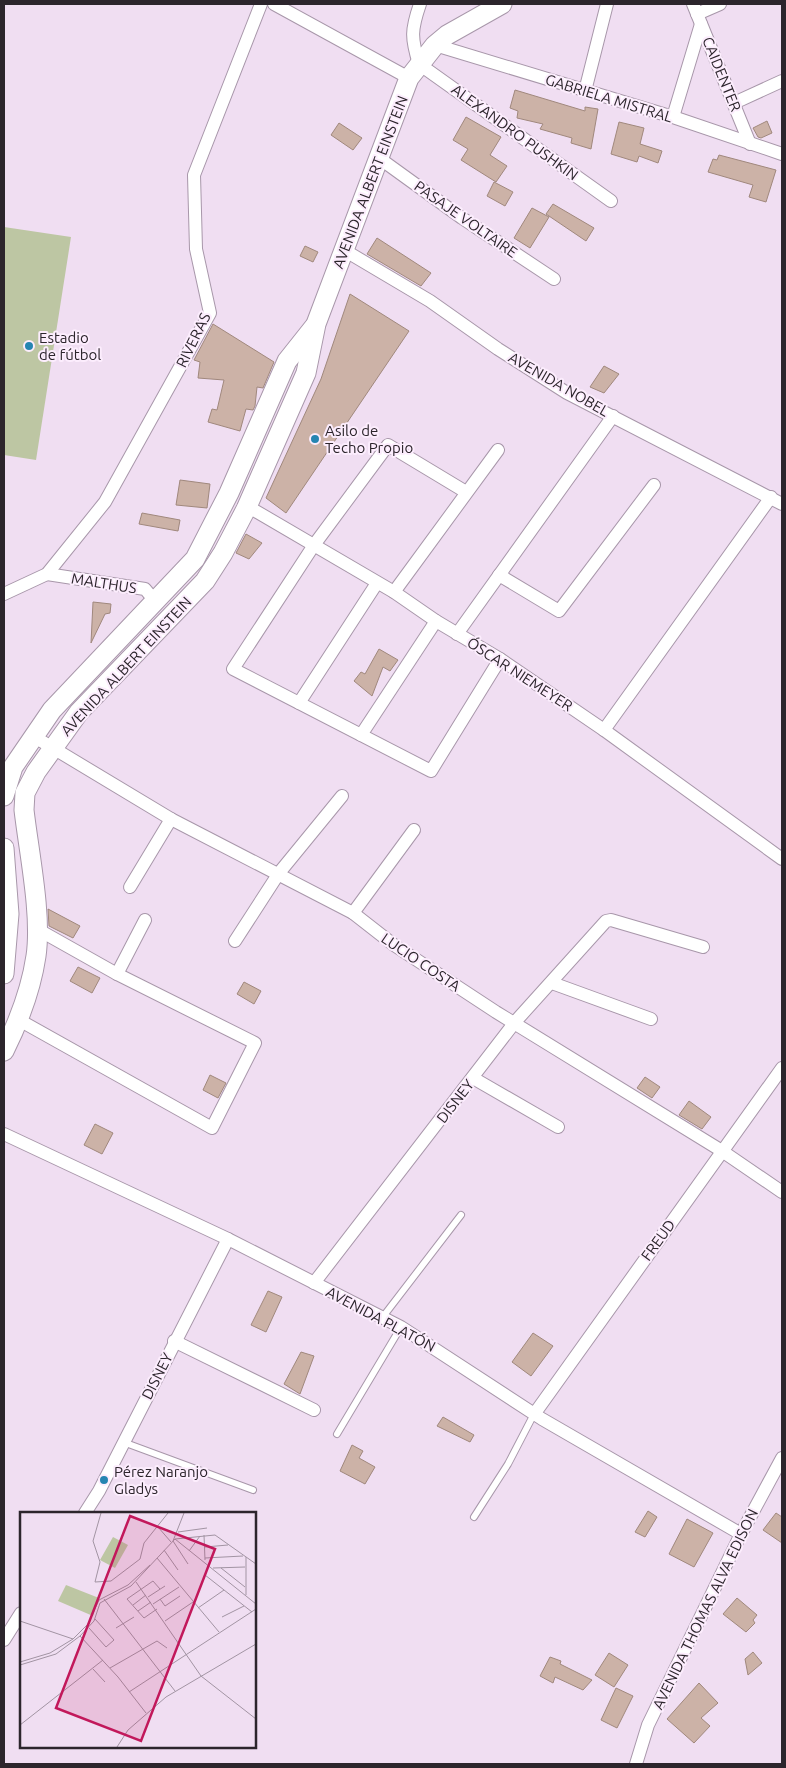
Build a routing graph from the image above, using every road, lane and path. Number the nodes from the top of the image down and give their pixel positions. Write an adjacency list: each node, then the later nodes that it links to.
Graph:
1 (261, 4): 29 (street, RIVERAS)
2 (274, 4): 9 (street, ALEXANDRO PUSHKIN)
3 (420, 4): 9 (street)
4 (502, 4): 8 (street, AVENIDA ALBERT EINSTEIN)
5 (607, 4): 11 (street)
6 (720, 4): 7 (street)
7 (697, 14): 12 (street, CAIDENTER); 13 (street)
8 (435, 45): 9 (street, AVENIDA ALBERT EINSTEIN); 11 (street, GABRIELA MISTRAL)
9 (414, 71): 16 (street, AVENIDA ALBERT EINSTEIN); 17 (street, ALEXANDRO PUSHKIN)
10 (782, 81): 12 (street)
11 (585, 92): 13 (street, GABRIELA MISTRAL)
12 (734, 104): 14 (street, CAIDENTER)
13 (673, 118): 14 (street, GABRIELA MISTRAL)
14 (750, 144): 15 (street, GABRIELA MISTRAL)
15 (782, 154)
16 (378, 158): 18 (street, AVENIDA ALBERT EINSTEIN); 19 (street, PASAJE VOLTAIRE)
17 (611, 201)
18 (344, 250): 20 (street, AVENIDA ALBERT EINSTEIN); 21 (street, AVENIDA NOBEL)
19 (554, 279)
20 (316, 324): 27 (street, AVENIDA ALBERT EINSTEIN); 34 (street, AVENIDA ALBERT EINSTEIN)
21 (613, 416): 25 (street, AVENIDA NOBEL); 30 (street)
22 (498, 450): 24 (street)
23 (654, 485): 30 (street)
24 (466, 492): 28 (street); 32 (street)
25 (771, 497): 26 (street, AVENIDA NOBEL); 39 (street)
26 (782, 504)
27 (247, 506): 28 (street, ÓSCAR NIEMEYER); 42 (street, AVENIDA ALBERT EINSTEIN)
28 (314, 545): 31 (street, ÓSCAR NIEMEYER); 38 (street)
29 (47, 574): 33 (street, RIVERAS); 34 (street, MALTHUS)
30 (499, 575): 36 (street)
31 (377, 583): 32 (street, ÓSCAR NIEMEYER); 38 (street)
32 (394, 592): 35 (street, ÓSCAR NIEMEYER)
33 (4, 594)
34 (155, 601): 41 (street, AVENIDA ALBERT EINSTEIN)
35 (436, 621): 36 (street, ÓSCAR NIEMEYER); 40 (street)
36 (458, 634): 37 (street, ÓSCAR NIEMEYER)
37 (500, 659): 39 (street, ÓSCAR NIEMEYER); 40 (street)
38 (299, 703): 40 (street)
39 (604, 730): 48 (street, ÓSCAR NIEMEYER)
40 (361, 735)
41 (33, 736): 42 (street, LUCIO COSTA); 43 (street, AVENIDA ALBERT EINSTEIN)
42 (51, 748): 45 (street, LUCIO COSTA); 54 (street, AVENIDA ALBERT EINSTEIN)
43 (4, 796)
44 (342, 796): 49 (street)
45 (171, 819): 49 (street, LUCIO COSTA); 50 (street)
46 (414, 830): 51 (street)
47 (4, 848): 52 (street)
48 (782, 859)
49 (279, 874): 51 (street, LUCIO COSTA); 55 (street)
50 (130, 887)
51 (353, 913): 62 (street, LUCIO COSTA)
52 (7, 914): 57 (street)
53 (145, 920): 58 (street)
54 (37, 930): 58 (street); 61 (street, AVENIDA ALBERT EINSTEIN)
55 (235, 941)
56 (704, 947): 59 (street, DISNEY)
57 (4, 974)
58 (117, 974): 61 (street)
59 (552, 983): 60 (street); 62 (street, DISNEY)
60 (651, 1019)
61 (19, 1020): 63 (street, AVENIDA ALBERT EINSTEIN)
62 (515, 1022): 65 (street, DISNEY); 68 (street, LUCIO COSTA)
63 (4, 1051)
64 (782, 1068): 68 (street, FREUD)
65 (472, 1078): 66 (street); 72 (street, DISNEY)
66 (558, 1127)
67 (4, 1134): 71 (street, AVENIDA PLATÓN)
68 (722, 1150): 69 (street, LUCIO COSTA); 77 (street, FREUD)
69 (782, 1192)
70 (461, 1215): 73 (lane)
71 (228, 1239): 72 (street, AVENIDA PLATÓN); 75 (street, DISNEY)
72 (314, 1283): 73 (street, AVENIDA PLATÓN)
73 (382, 1318): 74 (street, AVENIDA PLATÓN)
74 (401, 1327): 77 (street, AVENIDA PLATÓN); 78 (lane)
75 (174, 1341): 76 (street); 79 (street, DISNEY)
76 (314, 1410)
77 (535, 1413): 83 (lane); 84 (street, AVENIDA PLATÓN)
78 (337, 1434)
79 (124, 1442): 81 (lane); 82 (street, DISNEY)
80 (782, 1458): 84 (street, AVENIDA THOMAS ALVA EDISON)
81 (254, 1490)
82 (86, 1512)
83 (474, 1517)
84 (742, 1534): 87 (street, AVENIDA THOMAS ALVA EDISON)
85 (20, 1615): 86 (street)
86 (4, 1640)
87 (636, 1764)

